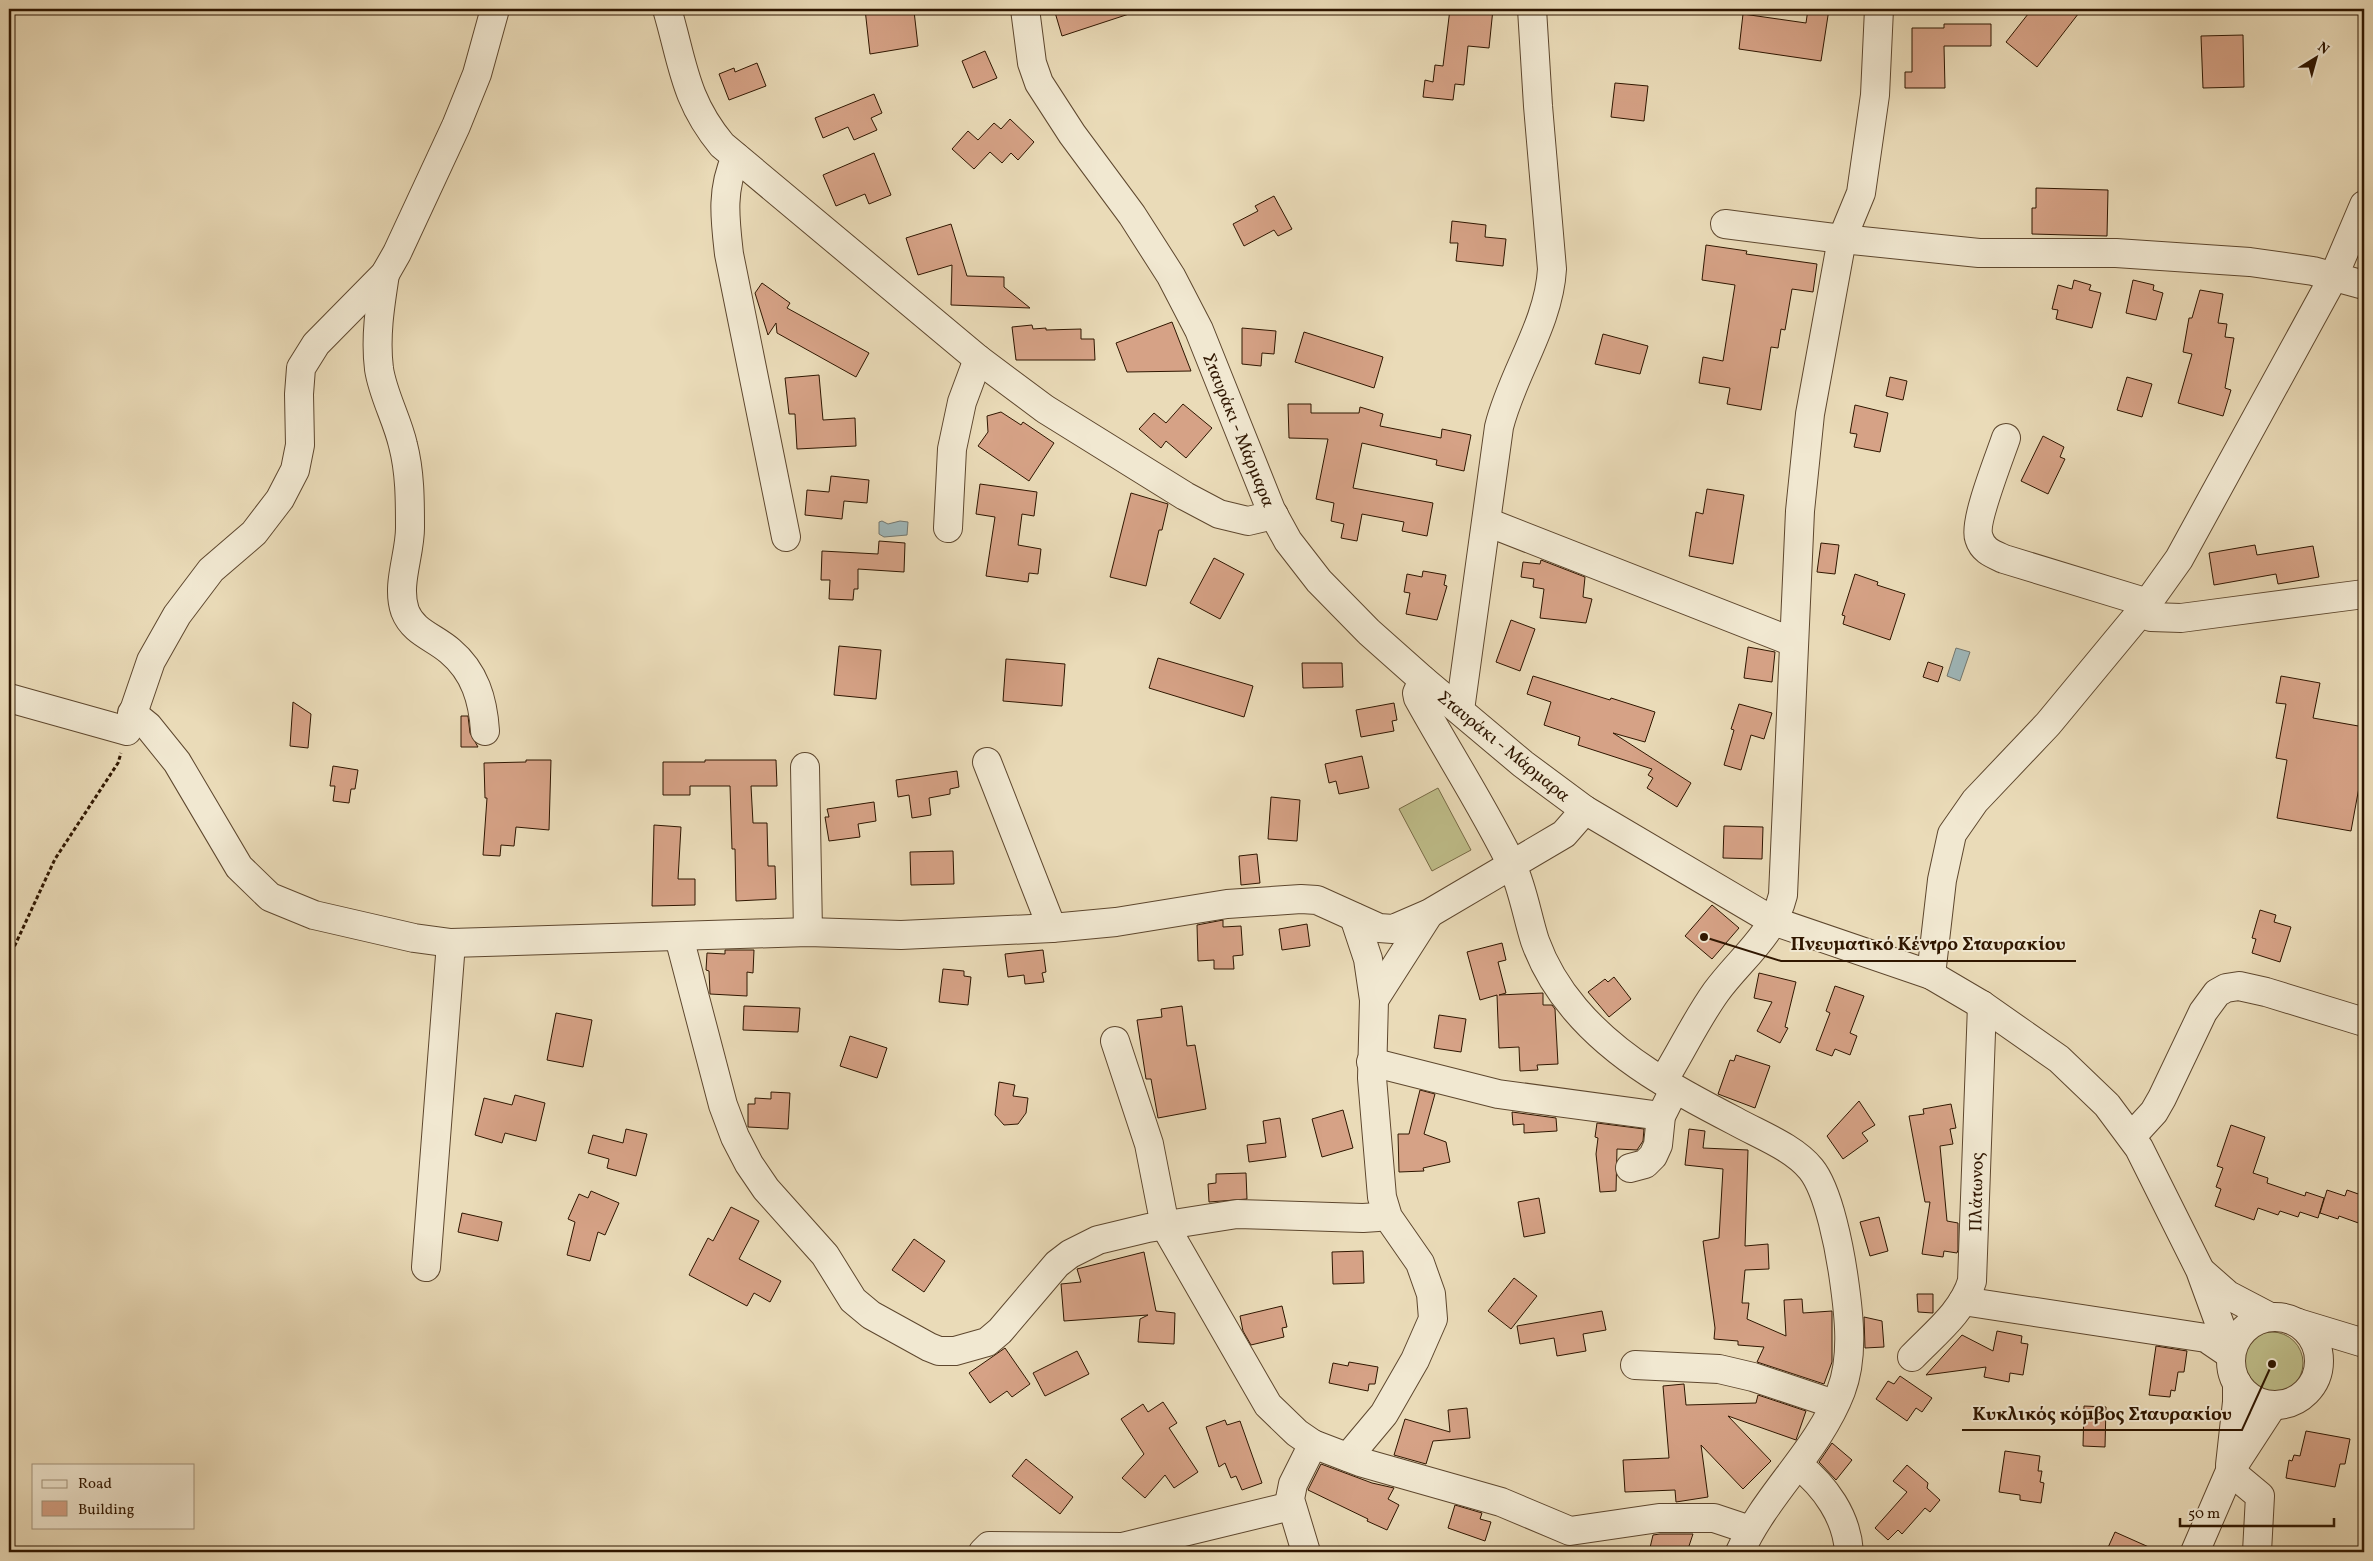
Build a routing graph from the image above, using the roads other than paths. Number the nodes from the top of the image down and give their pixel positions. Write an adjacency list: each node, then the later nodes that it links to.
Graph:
1 (495, 9): 10 (street)
2 (667, 9): 6 (street)
3 (1025, 9): 15 (street, Σταυράκι - Μάρμαρα)
4 (1532, 9): 16 (street)
5 (1879, 9): 9 (street)
6 (736, 157): 13 (street); 18 (street)
7 (2364, 205): 11 (street)
8 (1726, 224): 9 (street)
9 (1842, 239): 11 (street); 21 (street)
10 (385, 274): 25 (street); 26 (street)
11 (2333, 278): 12 (street); 20 (street)
12 (2364, 285)
13 (978, 359): 15 (street); 17 (street)
14 (2006, 438): 20 (street)
15 (1274, 515): 22 (street, Σταυράκι - Μάρμαρα)
16 (1486, 522): 21 (street); 24 (street)
17 (948, 528)
18 (786, 537)
19 (2364, 594): 20 (street)
20 (2144, 608): 38 (street)
21 (1794, 642): 33 (street)
22 (1423, 680): 24 (street, Σταυράκι - Μάρμαρα); 30 (street)
23 (9, 698): 25 (street)
24 (1460, 710): 29 (street, Σταυράκι - Μάρμαρα)
25 (129, 722): 37 (street)
26 (485, 731)
27 (987, 762): 34 (street)
28 (805, 767): 35 (street)
29 (1585, 810): 30 (street); 33 (street, Σταυράκι - Μάρμαρα)
30 (1511, 864): 31 (street); 44 (street)
31 (1430, 913): 32 (street); 39 (street)
32 (1354, 917): 34 (street); 39 (street)
33 (1773, 921): 38 (street, Σταυράκι - Μάρμαρα); 44 (street)
34 (1052, 928): 35 (street)
35 (808, 932): 36 (street)
36 (679, 937): 37 (street); 49 (street)
37 (451, 943): 50 (street)
38 (1931, 975): 40 (street, Σταυράκι - Μάρμαρα)
39 (1374, 1000): 43 (street)
40 (1982, 1005): 46 (street, Σταυράκι - Μάρμαρα); 52 (street, Πλάτωνος)
41 (2364, 1022): 46 (street)
42 (1115, 1041): 49 (street)
43 (1371, 1062): 45 (street); 48 (street)
44 (1669, 1085): 45 (street); 62 (street)
45 (1661, 1116): 47 (street)
46 (2132, 1136): 51 (street, Σταυράκι - Μάρμαρα)
47 (1630, 1168)
48 (1386, 1213): 49 (street); 65 (street)
49 (1164, 1226): 64 (street)
50 (426, 1267)
51 (2200, 1270): 53 (street); 57 (street, Σταυράκι - Μάρμαρα)
52 (1963, 1302): 57 (street); 58 (street, Πλάτωνος)
53 (2270, 1317): 54 (street); 57 (street)
54 (2298, 1323): 55 (street); 60 (street)
55 (2364, 1343)
56 (2364, 1351): 60 (street)
57 (2231, 1355): 61 (street)
58 (1912, 1357)
59 (1635, 1365): 62 (street)
60 (2317, 1374): 63 (street)
61 (2237, 1383): 63 (street); 67 (street)
62 (1834, 1404): 66 (street)
63 (2273, 1405): 67 (street)
64 (1313, 1444): 65 (street); 68 (street)
65 (1348, 1457): 69 (street)
66 (1798, 1466): 69 (street); 72 (street)
67 (2230, 1471): 73 (street); 74 (street)
68 (1291, 1506): 70 (street); 71 (street)
69 (1745, 1541)
70 (984, 1552)
71 (1306, 1552)
72 (1849, 1552)
73 (2195, 1552)
74 (2257, 1552)

